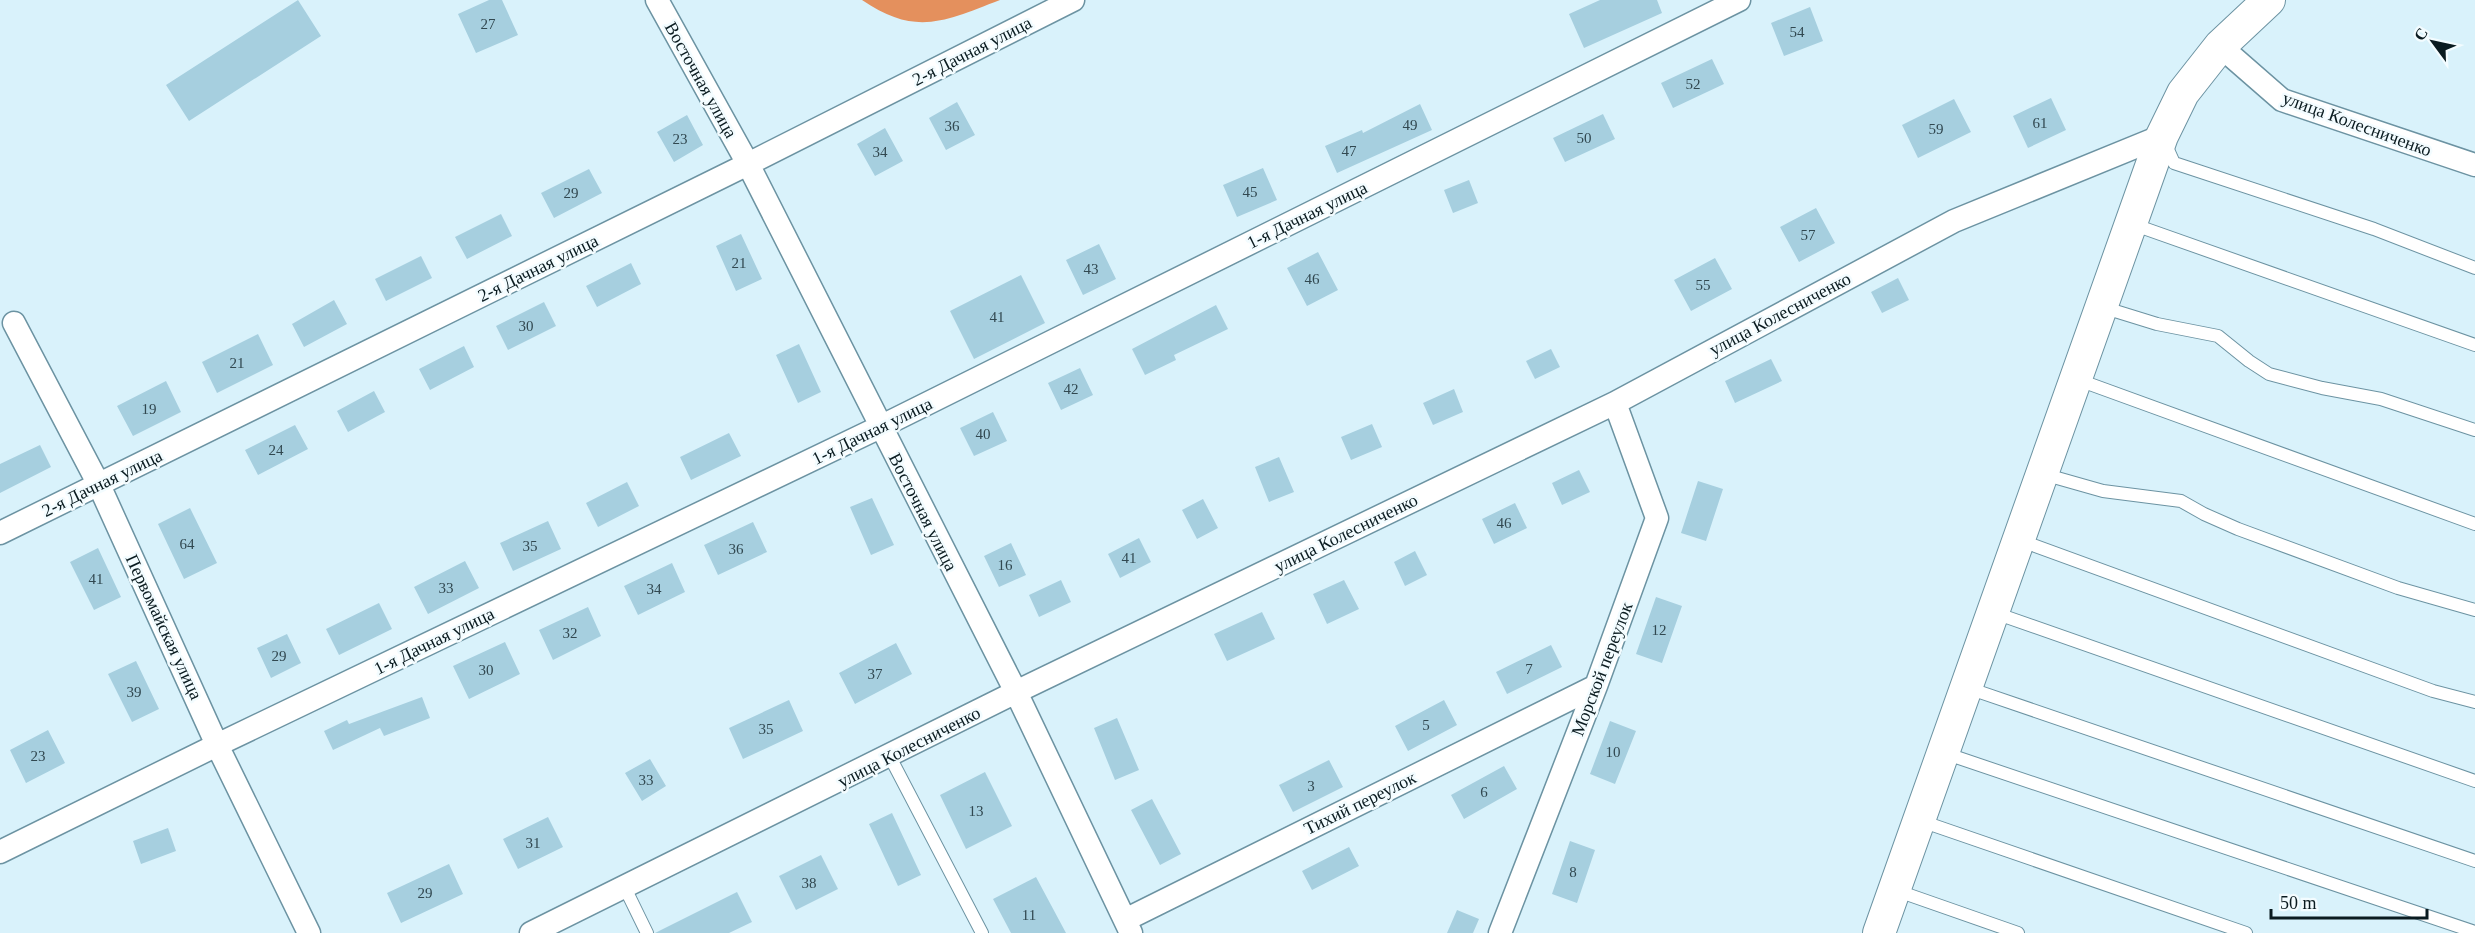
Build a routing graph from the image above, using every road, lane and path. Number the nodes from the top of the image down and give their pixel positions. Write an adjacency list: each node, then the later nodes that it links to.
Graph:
1 (657, 0): 7 (street, Восточная улица)
2 (1073, 0): 7 (street, 2-я Дачная улица)
3 (1739, 0): 16 (street, 1-я Дачная улица)
4 (2269, 0): 5 (main road)
5 (2220, 46): 6 (main road); 8 (street, улица Колесниченко)
6 (2162, 136): 9 (main road); 10 (lane); 15 (street, улица Колесниченко)
7 (748, 164): 16 (street, Восточная улица); 19 (street, 2-я Дачная улица)
8 (2475, 165)
9 (2131, 223): 11 (main road); 13 (lane)
10 (2475, 268)
11 (2101, 307): 14 (main road); 17 (lane)
12 (14, 323): 19 (street, Первомайская улица)
13 (2475, 345)
14 (2076, 379): 18 (main road); 20 (lane)
15 (1615, 403): 25 (street, Морской переулок); 27 (street, улица Колесниченко)
16 (880, 427): 27 (street, Восточная улица); 29 (street, 1-я Дачная улица)
17 (2475, 430)
18 (2042, 474): 22 (main road); 23 (lane)
19 (99, 485): 21 (street, 2-я Дачная улица); 29 (street, Первомайская улица)
20 (2475, 524)
21 (0, 533)
22 (2019, 540): 24 (main road); 28 (lane)
23 (2475, 610)
24 (1993, 612): 26 (main road); 32 (lane)
25 (1596, 686): 38 (street, Тихий переулок); 44 (street, Морской переулок)
26 (1966, 687): 30 (main road); 35 (lane)
27 (1016, 693): 31 (street, улица Колесниченко); 38 (street, Восточная улица)
28 (2475, 702)
29 (217, 745): 34 (street, 1-я Дачная улица); 40 (street, Первомайская улица)
30 (1943, 753): 33 (main road); 39 (lane)
31 (890, 757): 36 (street, улица Колесниченко); 43 (lane)
32 (2475, 781)
33 (1919, 820): 37 (main road); 47 (lane)
34 (0, 852)
35 (2475, 861)
36 (625, 888): 41 (street, улица Колесниченко); 42 (lane)
37 (1895, 890): 45 (main road); 46 (lane)
38 (1128, 926)
39 (2475, 932)
40 (309, 933)
41 (531, 933)
42 (647, 933)
43 (982, 933)
44 (1500, 933)
45 (1879, 933)
46 (2018, 933)
47 (2246, 933)

